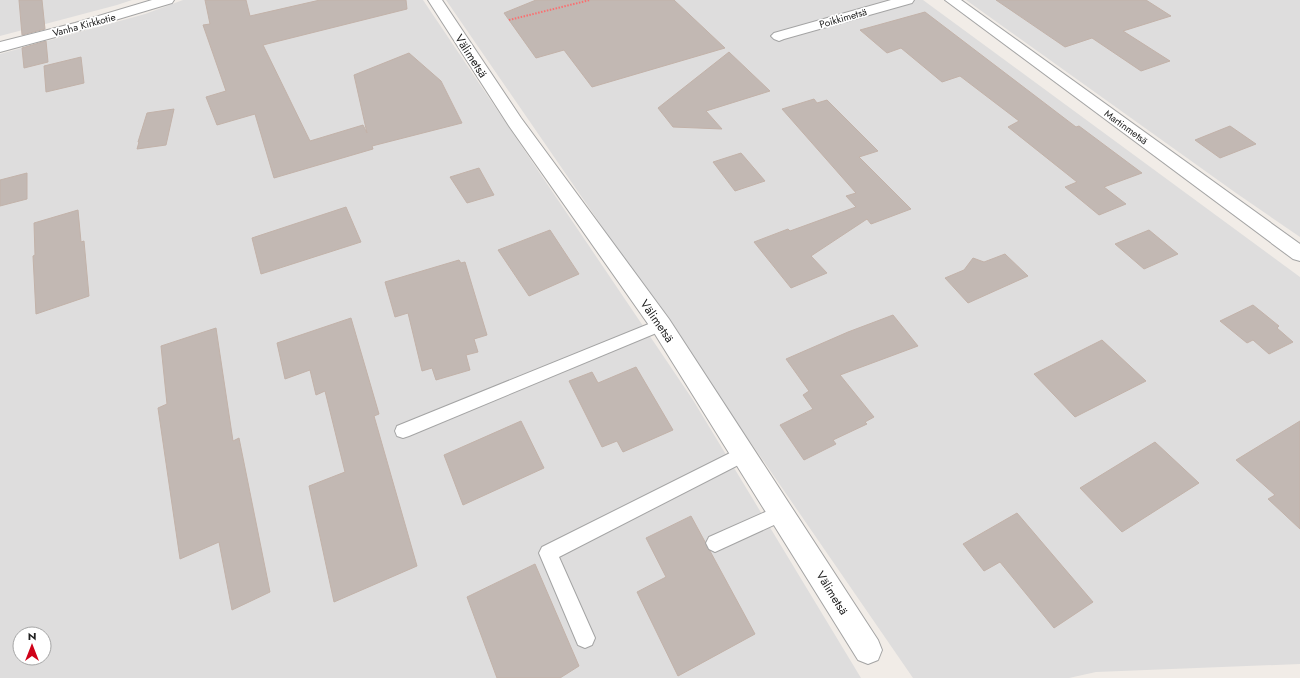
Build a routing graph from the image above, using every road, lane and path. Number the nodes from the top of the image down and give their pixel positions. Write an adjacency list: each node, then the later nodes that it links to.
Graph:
1 (167, 0): 8 (street, Vanha Kirkkotie)
2 (435, 0): 10 (street, Välimetsä)
3 (590, 0): 6 (path)
4 (907, 0): 7 (street, Poikkimetsä)
5 (952, 0): 9 (street, Martinmetsä)
6 (509, 20)
7 (779, 36)
8 (0, 47)
9 (1300, 254)
10 (660, 326): 11 (lane); 12 (street, Välimetsä)
11 (403, 431)
12 (744, 454): 13 (street, Välimetsä); 15 (lane)
13 (781, 513): 14 (lane); 16 (street, Välimetsä)
14 (715, 543)
15 (586, 638)
16 (868, 650)

